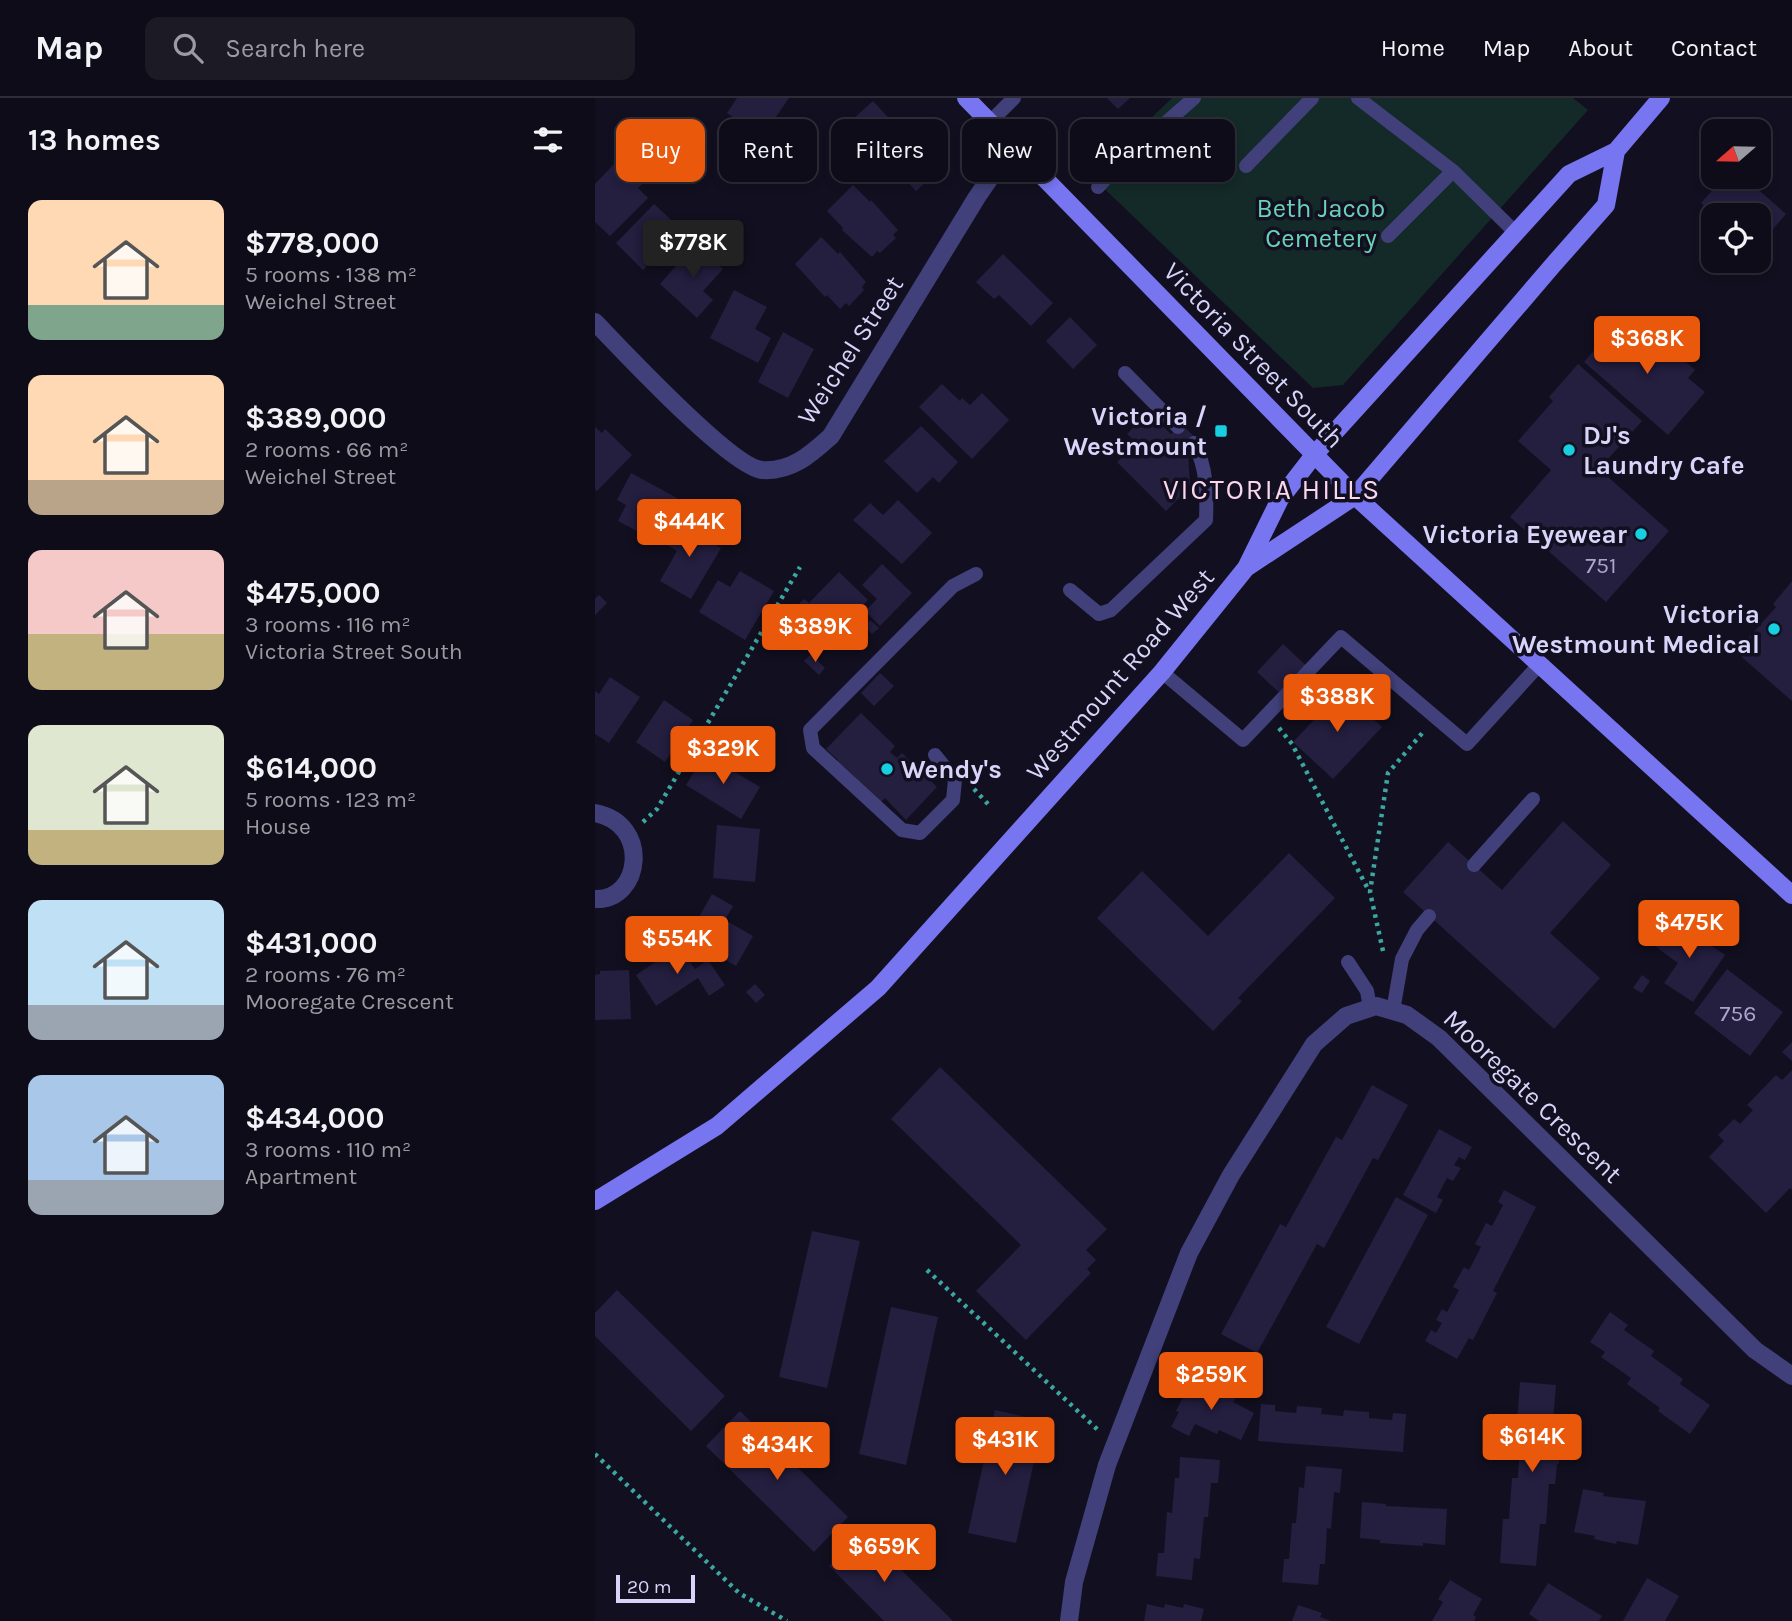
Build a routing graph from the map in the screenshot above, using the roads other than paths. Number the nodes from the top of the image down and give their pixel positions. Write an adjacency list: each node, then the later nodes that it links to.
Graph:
1 (966, 98): 7 (main road, Victoria Street South)
2 (1014, 98): 8 (lane)
3 (1194, 98): 14 (lane)
4 (1312, 98): 10 (lane)
5 (1359, 98): 11 (lane)
6 (1661, 98): 9 (main road, Westmount Road West)
7 (987, 119)
8 (993, 119)
9 (1616, 151): 15 (main road, Westmount Road West); 22 (main road, Westmount Road West)
10 (1246, 166)
11 (1454, 172): 15 (lane); 16 (lane)
12 (987, 182): 17 (street, Weichel Street)
13 (1047, 182): 21 (main road, Victoria Street South)
14 (1098, 187)
15 (1515, 232): 21 (main road, Westmount Road West)
16 (1388, 236)
17 (595, 322)
18 (1125, 373): 19 (lane)
19 (1178, 427)
20 (1194, 443): 25 (lane)
21 (1314, 455): 22 (main road, Victoria Street South); 23 (main road, Westmount Road West)
22 (1355, 496): 23 (main road, Westmount Road West); 26 (main road, Victoria Street South)
23 (1246, 568): 27 (main road, Westmount Road West)
24 (976, 574): 28 (lane)
25 (1070, 590)
26 (1539, 665): 27 (lane); 32 (main road, Victoria Street South)
27 (1162, 672): 38 (main road, Westmount Road West)
28 (935, 755)
29 (1533, 799): 31 (lane)
30 (595, 813): 33 (street)
31 (1474, 865)
32 (1792, 895)
33 (595, 899)
34 (1429, 916): 37 (lane)
35 (1348, 961): 36 (lane)
36 (1370, 1008): 37 (street, Mooregate Crescent); 40 (street, Mooregate Crescent)
37 (1393, 1010): 39 (street, Mooregate Crescent)
38 (595, 1201)
39 (1792, 1376)
40 (1069, 1621)

